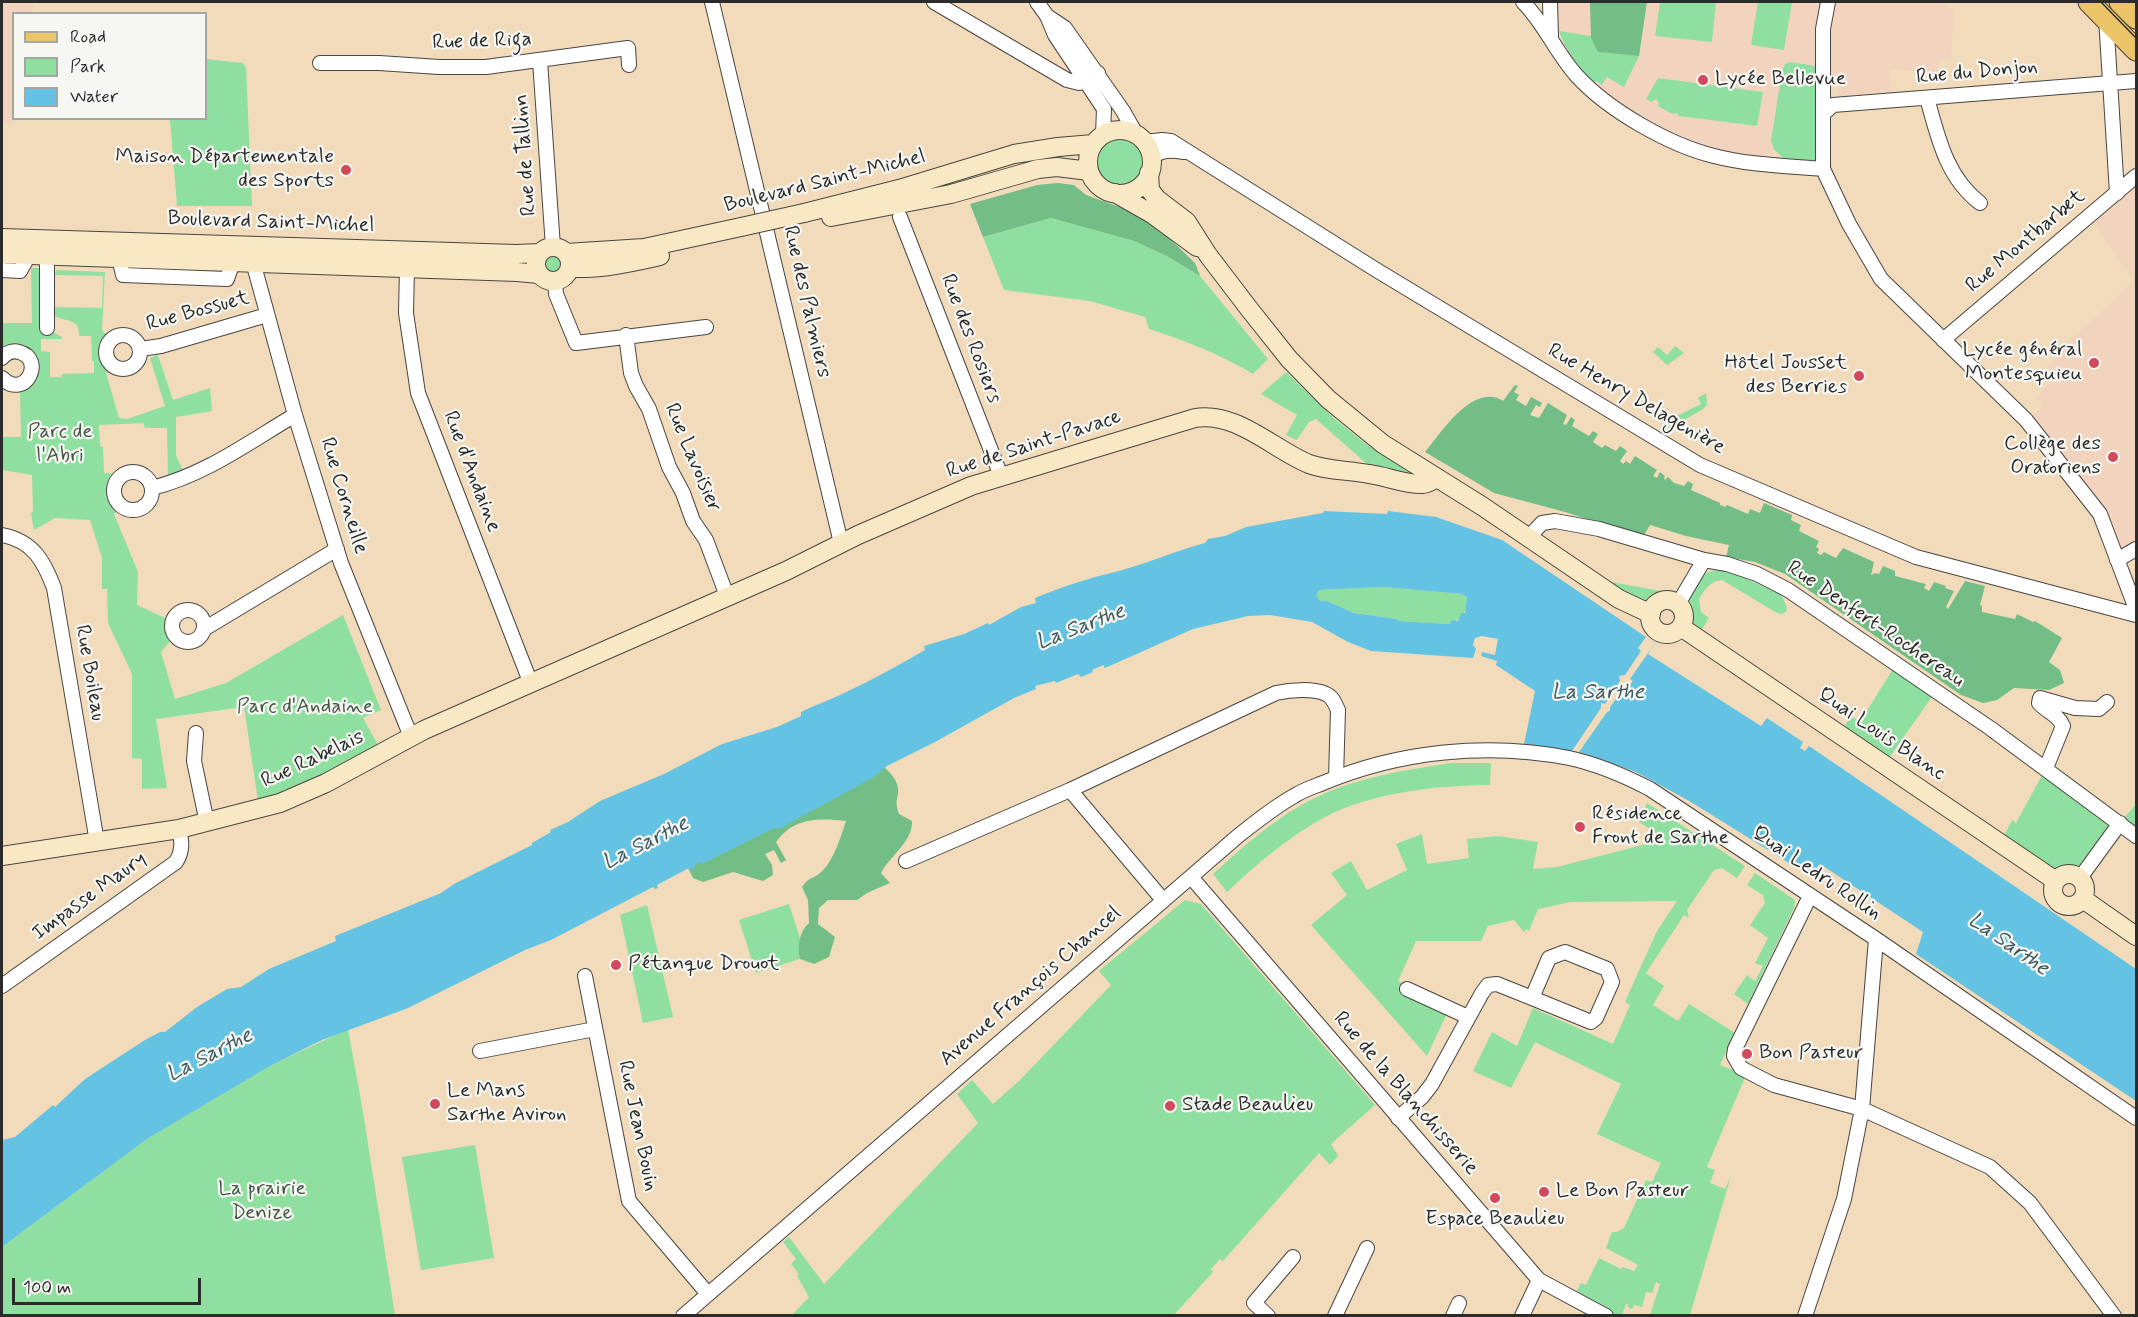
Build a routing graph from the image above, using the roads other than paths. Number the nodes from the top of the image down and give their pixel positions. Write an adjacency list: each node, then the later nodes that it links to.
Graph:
1 (712, 2): 54 (street, Rue des Palmiers)
2 (934, 2): 16 (street)
3 (1037, 2): 16 (street)
4 (1522, 2): 11 (street)
5 (1550, 2): 11 (street)
6 (1828, 2): 20 (street)
7 (2089, 2): 9 (main road)
8 (2120, 2): 10 (main road)
9 (2106, 18): 12 (main road); 18 (street)
10 (2136, 18)
11 (1551, 37): 23 (street)
12 (2136, 50)
13 (540, 61): 14 (street, Rue de Riga); 15 (street, Rue de Riga); 34 (street, Rue de Tallinn)
14 (320, 63)
15 (629, 64)
16 (1091, 77): 21 (street); 22 (street)
17 (2136, 81): 18 (street, Rue du Donjon)
18 (2109, 83): 19 (street, Rue du Donjon); 27 (street)
19 (1926, 98): 20 (street, Rue du Donjon); 28 (street)
20 (1824, 113): 23 (street)
21 (1098, 139): 22 (main road); 24 (main road); 30 (main road, Boulevard Saint-Michel)
22 (1146, 152): 26 (main road); 35 (main road); 63 (street, Rue Henry Delagenière)
23 (1823, 169): 44 (street)
24 (1089, 171): 26 (main road); 30 (main road, Boulevard Saint-Michel)
25 (2136, 176): 27 (street, Rue Montbarbet)
26 (1113, 193): 35 (main road)
27 (2117, 193): 44 (street, Rue Montbarbet)
28 (1980, 203)
29 (900, 217): 49 (street, Rue des Rosiers)
30 (805, 218): 34 (main road, Boulevard Saint-Michel)
31 (2, 238): 34 (main road, Boulevard Saint-Michel)
32 (2, 254): 33 (main road, Boulevard Saint-Michel)
33 (38, 255): 36 (main road, Boulevard Saint-Michel); 38 (street); 42 (street)
34 (557, 255): 39 (main road); 39 (main road)
35 (1208, 255): 50 (main road)
36 (253, 262): 37 (main road, Boulevard Saint-Michel); 40 (street, Rue Corneille)
37 (407, 268): 39 (main road, Boulevard Saint-Michel); 67 (street, Rue d'Andaine)
38 (2, 270)
39 (547, 278): 43 (street)
40 (267, 315): 45 (street, Rue Bossuet); 48 (street, Rue Corneille)
41 (706, 327): 43 (street)
42 (46, 328)
43 (626, 335): 59 (street, Rue Lavoisier)
44 (1943, 340): 58 (street)
45 (140, 349)
46 (2, 358): 47 (street)
47 (2, 378)
48 (295, 415): 51 (street); 55 (street, Rue Corneille)
49 (1001, 476): 50 (main road, Rue de Saint-Pavace); 54 (main road, Rue de Saint-Pavace)
50 (1436, 478): 53 (main road)
51 (152, 488)
52 (2, 536): 79 (street, Rue Boileau)
53 (1528, 538): 57 (street, Rue Denfert-Rochereau); 62 (main road)
54 (841, 543): 59 (main road, Rue de Saint-Pavace)
55 (337, 549): 65 (street); 70 (street, Rue Corneille)
56 (2136, 549): 58 (street)
57 (1704, 560): 60 (street); 72 (street, Rue Denfert-Rochereau)
58 (2117, 560): 61 (street)
59 (727, 596): 66 (main road, Rue de Saint-Pavace)
60 (1678, 604): 62 (main road); 64 (main road)
61 (2136, 609)
62 (1651, 614): 64 (main road)
63 (2136, 615)
64 (1681, 627): 84 (main road, Quai Louis Blanc)
65 (204, 628)
66 (657, 628): 67 (main road, Rue Rabelais)
67 (531, 684): 70 (main road, Rue Rabelais)
68 (2107, 702): 72 (street)
69 (196, 733): 75 (street)
70 (411, 737): 75 (main road, Rue Rabelais)
71 (1440, 753): 73 (street, Avenue François Chancel); 85 (street, Quai Ledru Rollin)
72 (2046, 768): 76 (street, Rue Denfert-Rochereau)
73 (1336, 778): 74 (street); 82 (street, Avenue François Chancel)
74 (1070, 790): 81 (street); 87 (street)
75 (207, 823): 77 (main road, Rue Rabelais)
76 (2120, 823): 78 (street, Rue Denfert-Rochereau); 83 (street)
77 (179, 829): 79 (main road, Rue Rabelais); 91 (street, Impasse Maury)
78 (2136, 836)
79 (97, 842): 80 (main road, Rue Rabelais)
80 (2, 855)
81 (906, 861)
82 (1191, 877): 87 (street, Avenue François Chancel); 98 (street, Rue de la Blanchisserie)
83 (2080, 878): 84 (main road); 86 (main road)
84 (2056, 881): 86 (main road)
85 (1810, 896): 89 (street, Quai Ledru Rollin); 97 (street)
86 (2083, 899): 88 (main road)
87 (1163, 900): 103 (street, Avenue François Chancel)
88 (2136, 936)
89 (1876, 939): 97 (street); 99 (street, Quai Ledru Rollin)
90 (585, 976): 95 (street, Rue Jean Bouin)
91 (2, 986)
92 (1407, 989): 94 (street)
93 (1532, 999): 93 (street); 94 (street)
94 (1468, 1017): 98 (street)
95 (595, 1029): 96 (street); 103 (street, Rue Jean Bouin)
96 (480, 1051)
97 (1862, 1109): 109 (street); 110 (street)
98 (1398, 1118): 102 (street, Rue de la Blanchisserie)
99 (2136, 1118)
100 (1367, 1248): 106 (street)
101 (1293, 1257): 105 (street)
102 (1539, 1280): 107 (street); 108 (street, Rue de la Blanchisserie)
103 (708, 1294): 104 (street, Avenue François Chancel)
104 (683, 1316)
105 (1268, 1316)
106 (1335, 1316)
107 (1522, 1316)
108 (1606, 1316)
109 (1805, 1316)
110 (2114, 1316)

